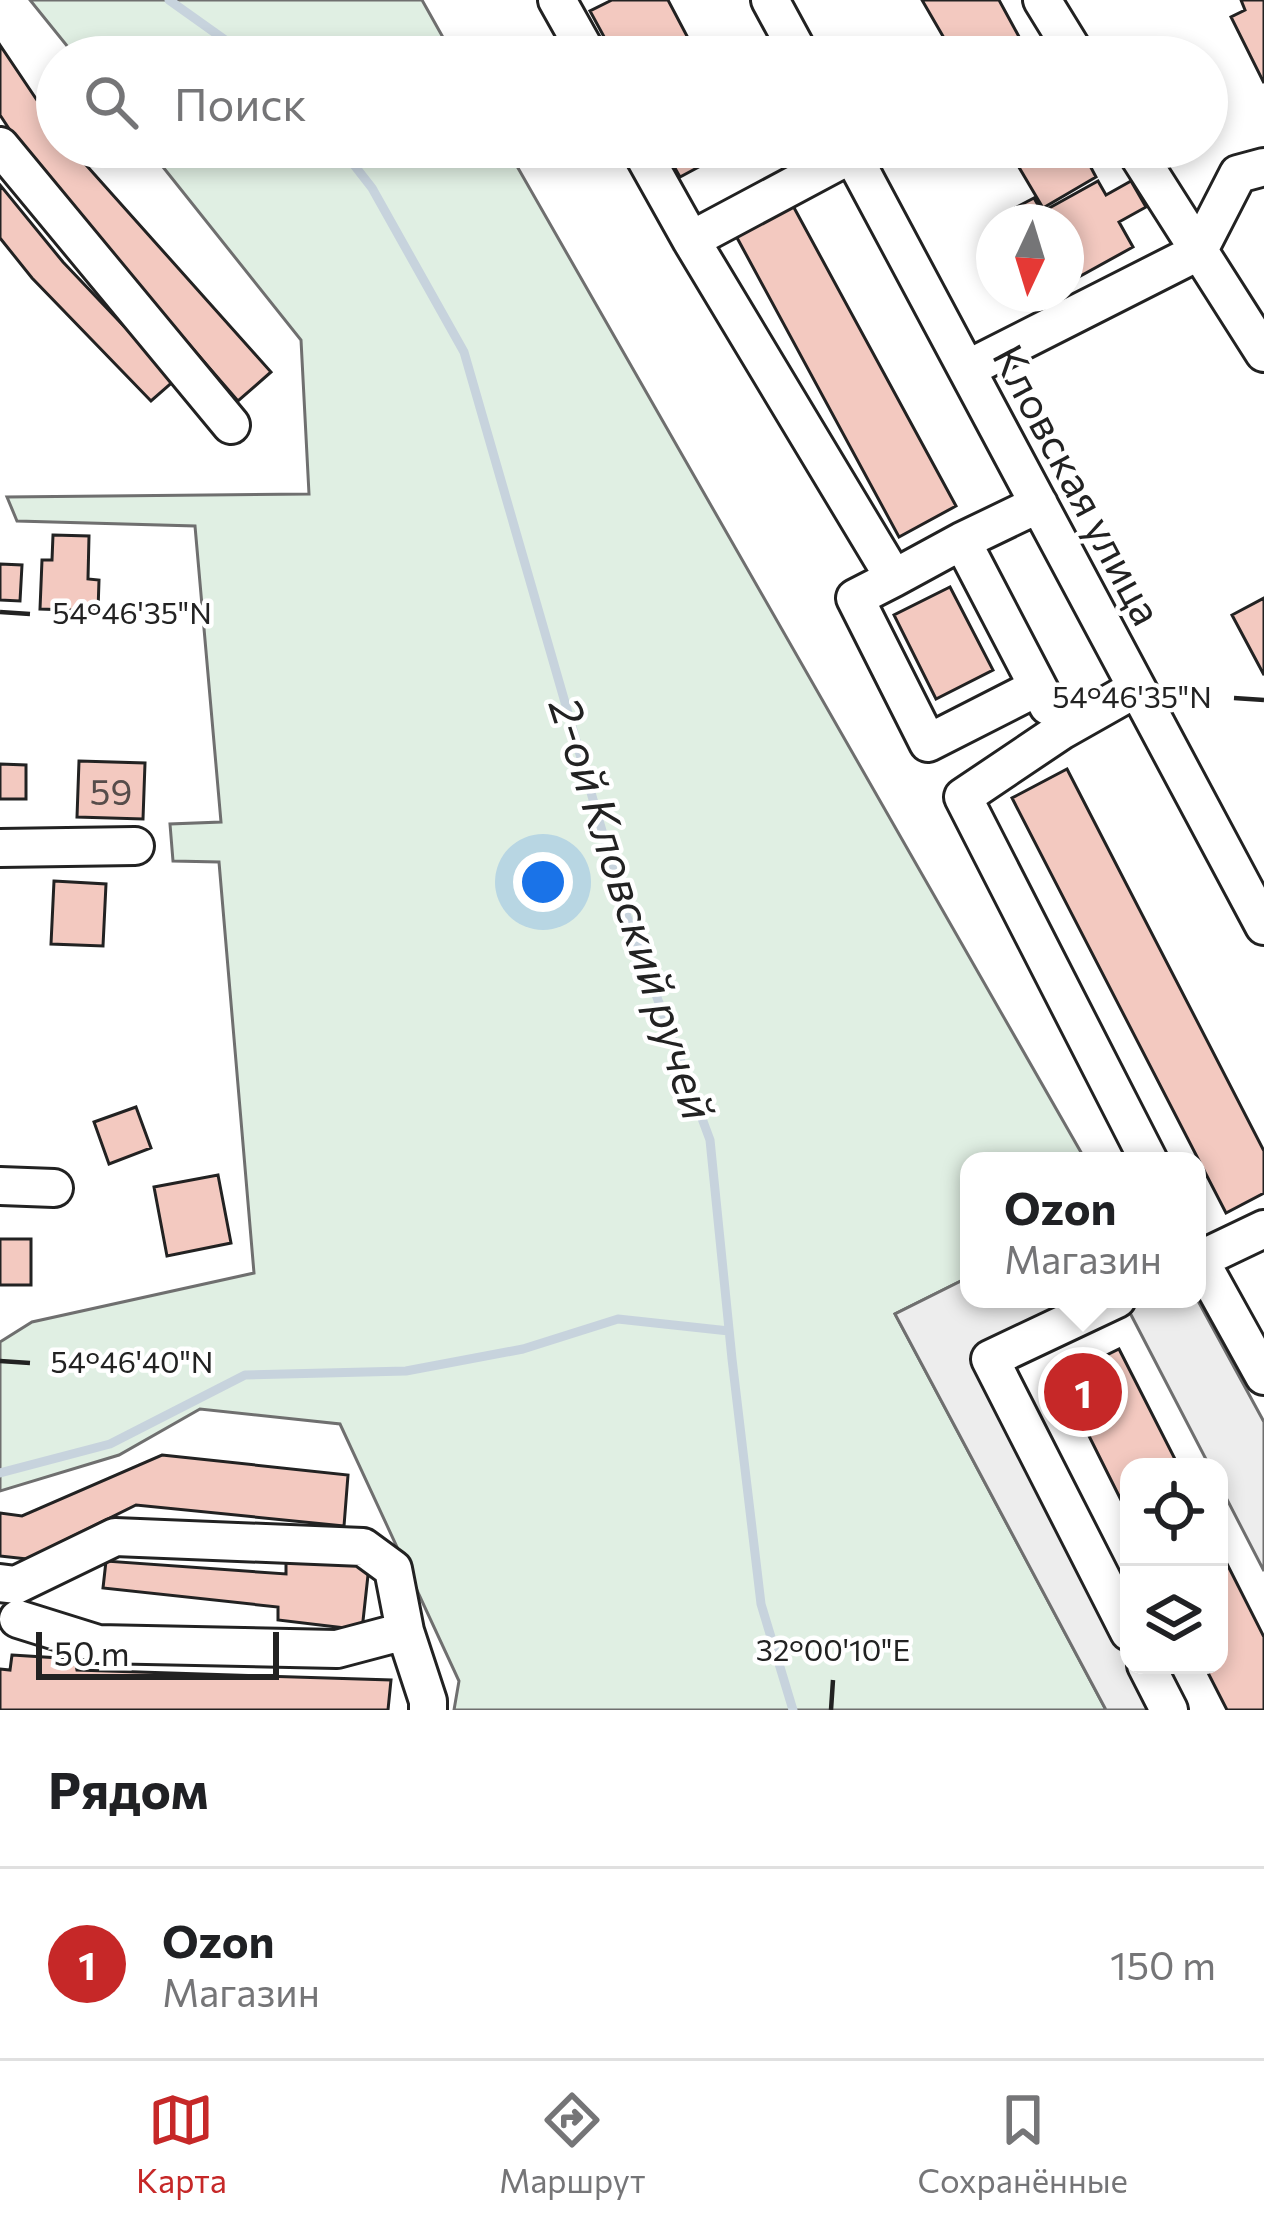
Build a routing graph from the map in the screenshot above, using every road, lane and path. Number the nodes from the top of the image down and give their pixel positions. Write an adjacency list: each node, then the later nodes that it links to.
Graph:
1 (557, 0): 4 (street)
2 (770, 0): 5 (street)
3 (1042, 0): 6 (street)
4 (577, 36)
5 (789, 36)
6 (1064, 36)
7 (0, 146): 17 (street)
8 (1264, 167): 14 (street)
9 (651, 168): 13 (street)
10 (818, 168): 13 (street)
11 (860, 168): 16 (street, Кловская улица)
12 (1146, 168): 14 (street)
13 (691, 240): 20 (street)
14 (1198, 252): 15 (street); 16 (street)
15 (1264, 353)
16 (967, 369): 18 (street, Кловская улица)
17 (231, 425)
18 (1039, 503): 19 (street); 22 (street, Кловская улица)
19 (962, 541): 20 (street); 21 (street)
20 (894, 578): 21 (street)
21 (1038, 687): 23 (street)
22 (1137, 688): 23 (street); 26 (street, Кловская улица)
23 (1060, 730): 27 (street)
24 (135, 846): 25 (street)
25 (0, 848)
26 (1264, 925)
27 (1144, 1152)
28 (0, 1186): 29 (street)
29 (54, 1188)
30 (1264, 1229): 31 (street)
31 (1206, 1255)
32 (1206, 1273): 34 (street)
33 (1098, 1308): 36 (street)
34 (1264, 1376)
35 (8, 1607): 37 (street); 37 (street)
36 (1120, 1615)
37 (405, 1631): 39 (street)
38 (1151, 1674): 40 (street)
39 (428, 1710)
40 (1169, 1710)

